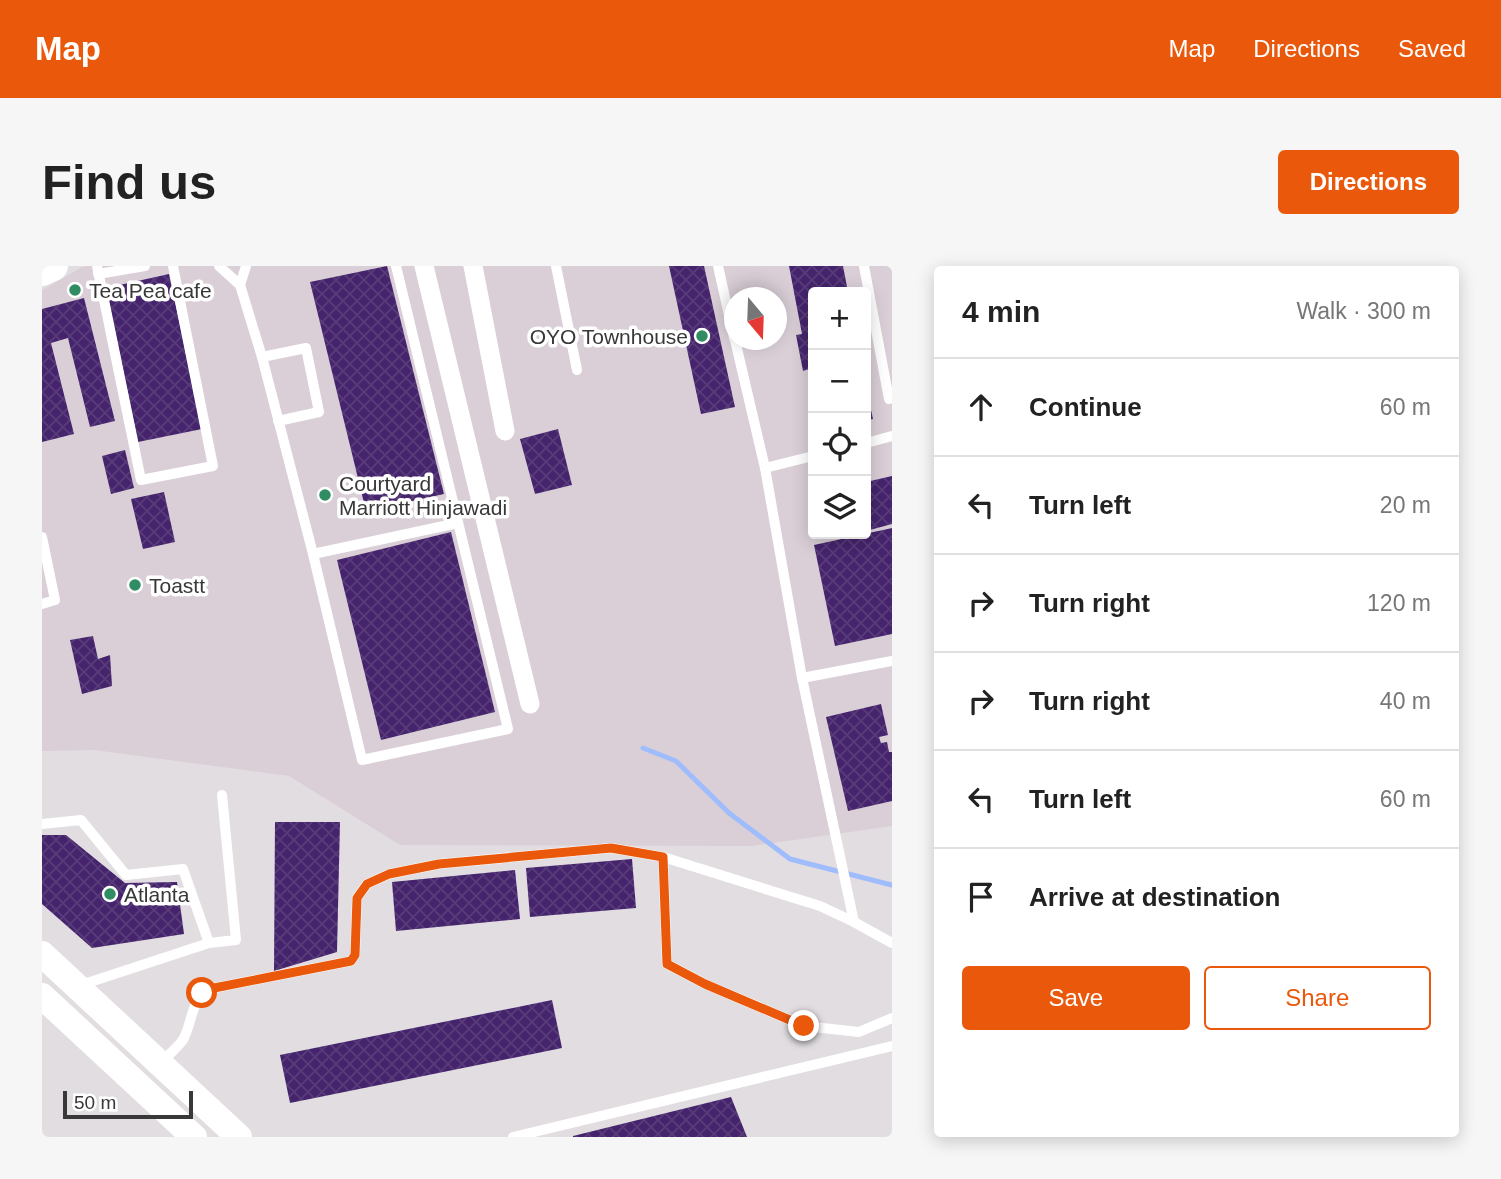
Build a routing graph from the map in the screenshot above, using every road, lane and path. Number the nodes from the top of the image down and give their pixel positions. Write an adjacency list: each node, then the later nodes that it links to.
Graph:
1 (52, 266): 13 (main road)
2 (145, 266): 12 (lane)
3 (173, 266): 12 (lane)
4 (219, 266): 14 (lane)
5 (246, 266): 14 (lane)
6 (397, 266): 26 (lane)
7 (424, 266): 32 (street)
8 (473, 266): 21 (street)
9 (556, 266): 18 (lane)
10 (718, 266): 15 (lane)
11 (863, 266): 19 (lane)
12 (98, 270)
13 (42, 271)
14 (240, 285): 17 (lane)
15 (724, 292)
16 (738, 350): 25 (lane)
17 (262, 357): 20 (lane); 20 (lane)
18 (577, 370)
19 (889, 399)
20 (278, 421): 28 (lane)
21 (506, 432)
22 (892, 436): 23 (lane)
23 (871, 442)
24 (808, 457): 25 (lane)
25 (765, 468): 31 (lane)
26 (458, 523): 28 (lane); 28 (lane)
27 (42, 537): 29 (lane)
28 (313, 554)
29 (42, 604)
30 (892, 661): 31 (lane)
31 (802, 678): 36 (lane)
32 (530, 705)
33 (222, 795): 37 (lane)
34 (42, 824): 37 (lane)
35 (663, 857): 36 (lane); 42 (lane); 44 (lane)
36 (854, 922): 38 (lane)
37 (209, 943): 40 (lane)
38 (892, 943)
39 (42, 954): 40 (main road)
40 (77, 987): 44 (main road)
41 (42, 996): 45 (main road)
42 (892, 1018)
43 (892, 1046): 47 (lane)
44 (160, 1063): 46 (main road)
45 (194, 1137)
46 (239, 1137)
47 (513, 1137)

